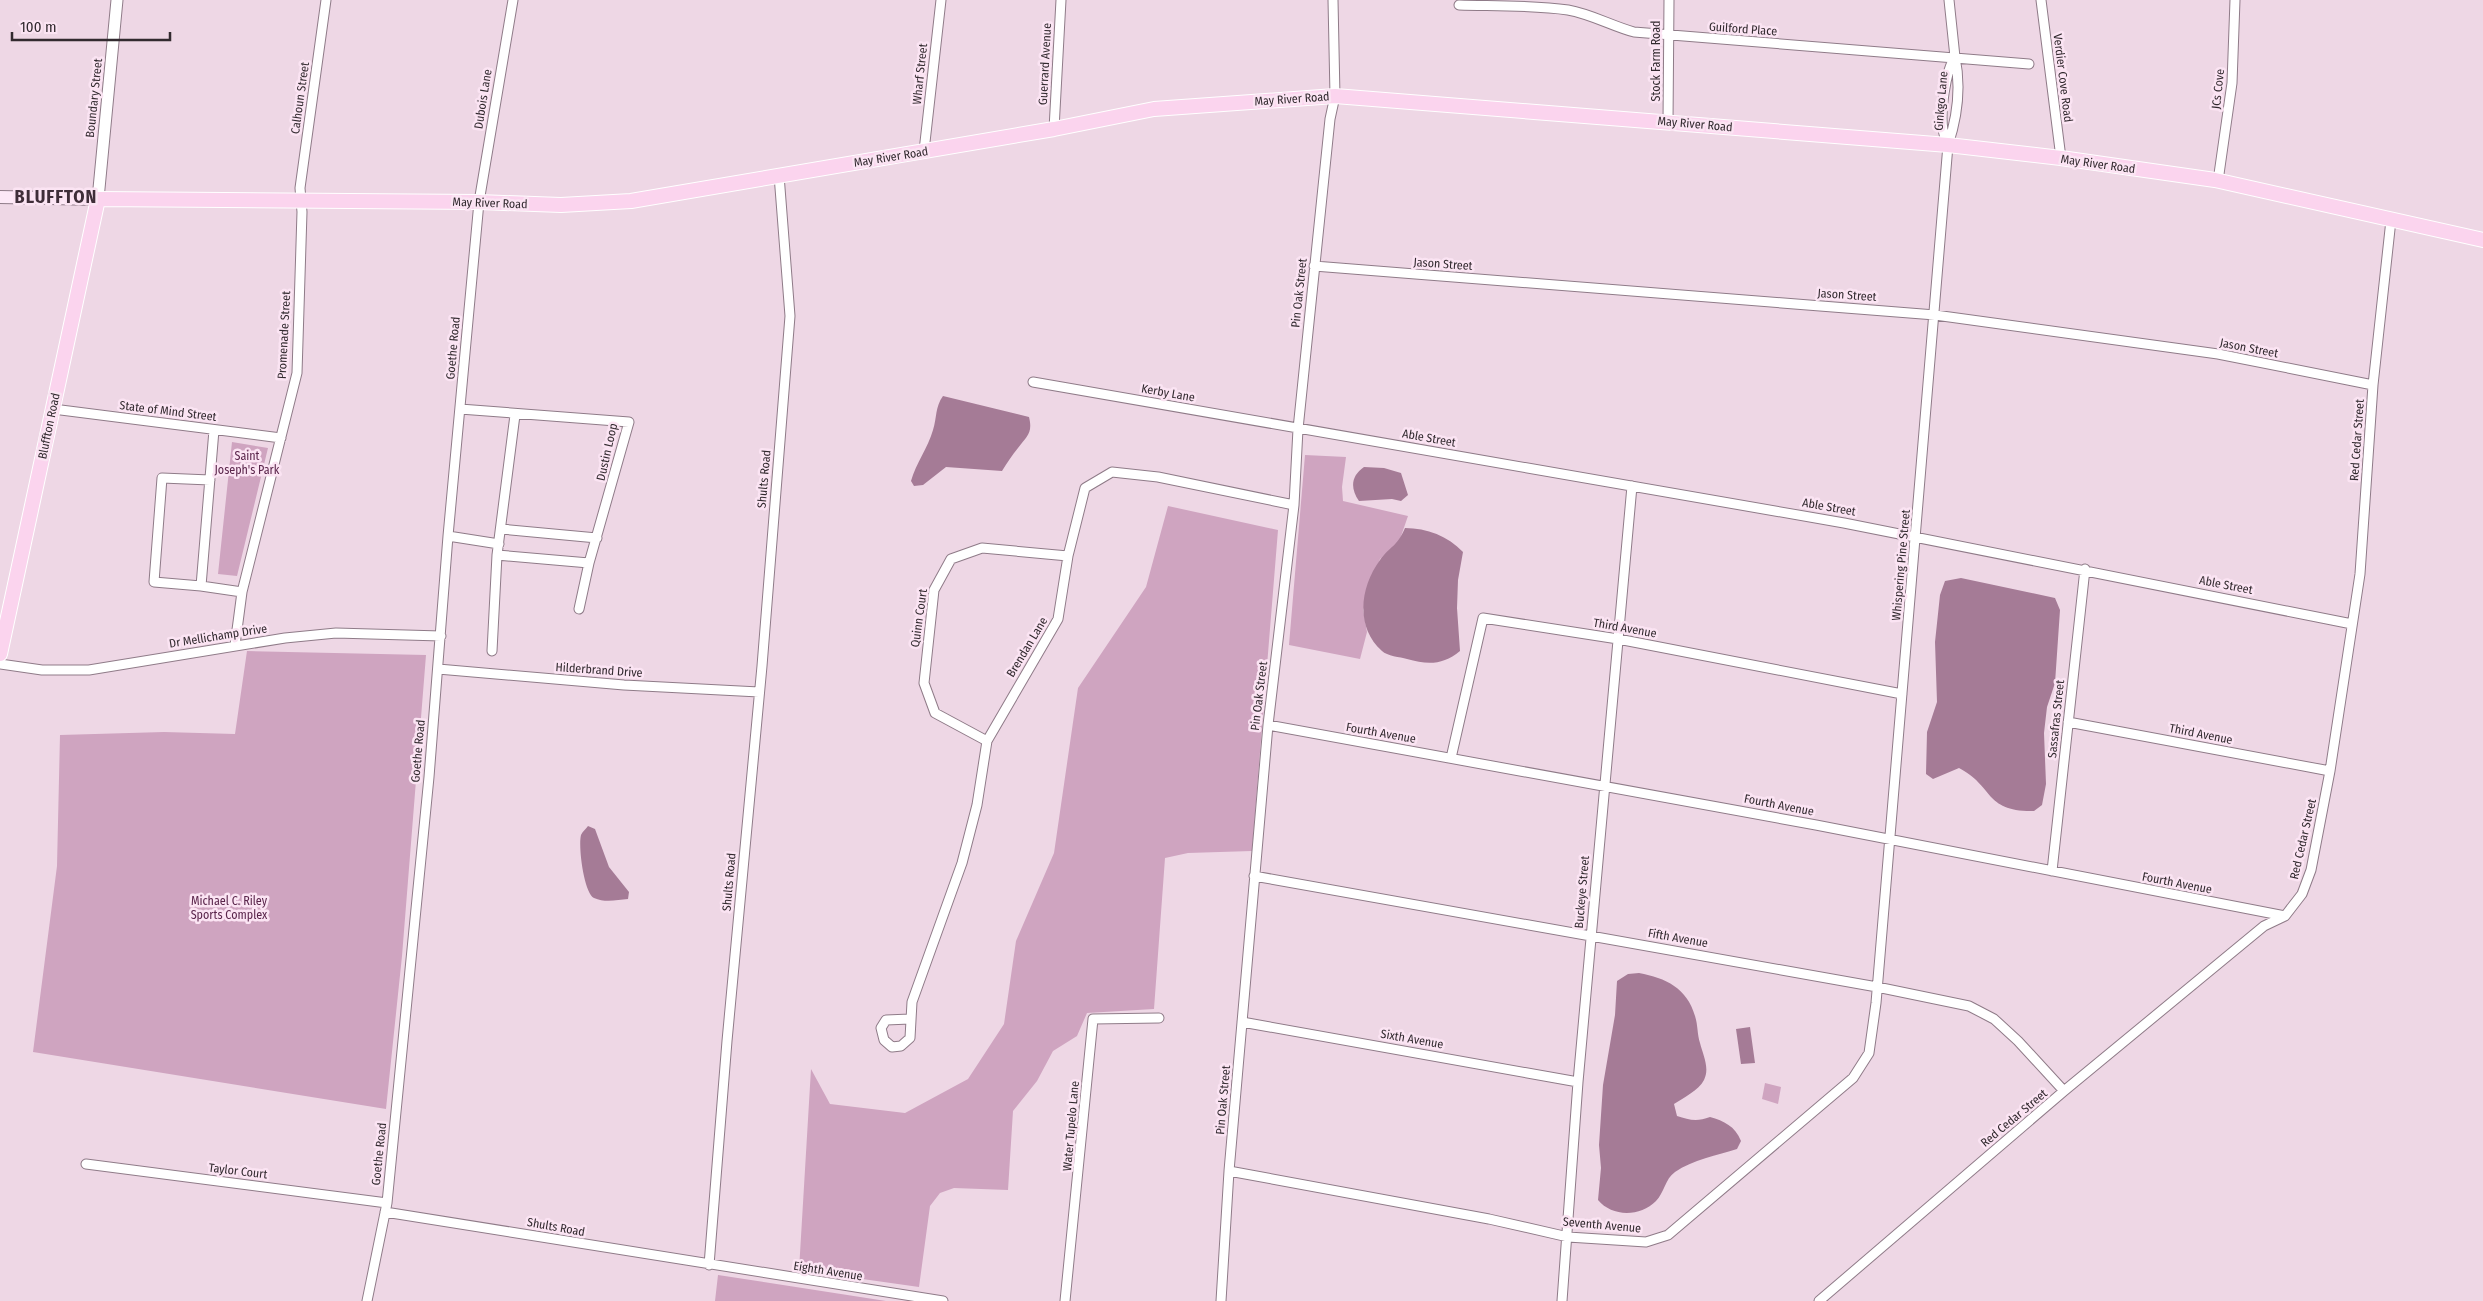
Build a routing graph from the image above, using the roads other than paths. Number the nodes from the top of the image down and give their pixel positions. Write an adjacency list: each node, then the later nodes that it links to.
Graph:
1 (117, 0): 24 (street, Boundary Street)
2 (326, 0): 25 (street, Calhoun Street)
3 (513, 0): 26 (street, Dubois Lane)
4 (941, 0): 19 (street, Wharf Street)
5 (1060, 0): 17 (street, Guerrard Avenue)
6 (1333, 0): 15 (street, Pin Oak Street)
7 (1669, 0): 12 (street, Stock Farm Road)
8 (1949, 0): 13 (street, Ginkgo Lane)
9 (2041, 0): 20 (street, Verdier Cove Road)
10 (2234, 0): 22 (street, JCs Cove)
11 (1459, 5): 12 (street, Guilford Place)
12 (1669, 35): 13 (street, Guilford Place); 16 (street, Stock Farm Road)
13 (1955, 57): 14 (street, Guilford Place); 18 (street, Ginkgo Lane)
14 (2030, 64)
15 (1335, 96): 16 (main road, May River Road); 17 (main road, May River Road); 29 (street, Pin Oak Street)
16 (1668, 122): 18 (main road, May River Road)
17 (1054, 129): 19 (main road, May River Road)
18 (1948, 145): 20 (main road, May River Road); 30 (street, Whispering Pine Street)
19 (924, 151): 21 (main road, May River Road)
20 (2061, 158): 22 (main road, May River Road)
21 (779, 175): 26 (main road, May River Road); 62 (street, Shults Road)
22 (2218, 181): 27 (main road, May River Road)
23 (0, 197): 24 (main road)
24 (98, 199): 25 (main road, May River Road); 33 (main road, Bluffton Road)
25 (300, 200): 26 (main road, May River Road); 38 (street, Promenade Street)
26 (479, 202): 34 (street, Goethe Road)
27 (2391, 220): 28 (main road, May River Road); 32 (street, Red Cedar Street)
28 (2483, 240)
29 (1314, 266): 30 (street, Jason Street); 36 (street, Pin Oak Street)
30 (1934, 315): 32 (street, Jason Street); 44 (street, Whispering Pine Street)
31 (1033, 382): 36 (street, Kerby Lane)
32 (2373, 386): 54 (street, Red Cedar Street)
33 (52, 409): 37 (street, State of Mind Street); 59 (main road, Bluffton Road)
34 (460, 409): 35 (street, Dustin Loop); 43 (street, Goethe Road)
35 (515, 415): 42 (street); 45 (street, Dustin Loop)
36 (1298, 429): 40 (street, Able Street); 41 (street, Pin Oak Street)
37 (214, 430): 38 (street, State of Mind Street); 39 (street)
38 (281, 438): 52 (street, Promenade Street)
39 (210, 480): 51 (street); 51 (street)
40 (1632, 486): 44 (street, Able Street); 56 (street, Buckeye Street)
41 (1294, 505): 48 (street, Brendan Lane); 65 (street, Pin Oak Street)
42 (501, 529): 45 (street); 46 (street)
43 (448, 536): 46 (street); 55 (street, Goethe Road)
44 (1916, 536): 50 (street, Able Street); 63 (street, Whispering Pine Street)
45 (597, 538): 49 (street, Dustin Loop)
46 (499, 544): 47 (street)
47 (498, 555): 49 (street); 58 (street)
48 (1068, 556): 66 (street, Brendan Lane); 66 (street, Quinn Court)
49 (589, 563): 53 (street, Dustin Loop)
50 (2084, 569): 54 (street, Able Street); 64 (street, Sassafras Street)
51 (201, 586): 52 (street)
52 (242, 592): 57 (street, Promenade Street)
53 (579, 609)
54 (2352, 624): 68 (street, Red Cedar Street)
55 (441, 636): 57 (street, Dr Mellichamp Drive); 61 (street, Goethe Road)
56 (1618, 638): 63 (street, Third Avenue); 67 (street, Third Avenue); 69 (street, Buckeye Street)
57 (235, 645): 60 (street, Dr Mellichamp Drive)
58 (492, 651)
59 (0, 654)
60 (0, 664)
61 (438, 669): 62 (street, Hilderbrand Drive); 83 (street, Goethe Road)
62 (759, 692): 85 (street, Shults Road)
63 (1902, 694): 70 (street, Whispering Pine Street)
64 (2068, 722): 68 (street, Third Avenue); 71 (street, Sassafras Street)
65 (1268, 725): 67 (street, Fourth Avenue); 72 (street, Pin Oak Street)
66 (986, 741): 77 (street, Brendan Lane)
67 (1451, 758): 69 (street, Fourth Avenue)
68 (2330, 771): 73 (street, Red Cedar Street)
69 (1604, 786): 70 (street, Fourth Avenue); 74 (street, Buckeye Street)
70 (1889, 839): 71 (street, Fourth Avenue); 75 (street, Whispering Pine Street)
71 (2052, 871): 73 (street, Fourth Avenue)
72 (1254, 876): 74 (street, Fifth Avenue); 78 (street, Pin Oak Street)
73 (2285, 916): 80 (street, Red Cedar Street)
74 (1591, 936): 75 (street, Fifth Avenue); 79 (street, Buckeye Street)
75 (1877, 987): 80 (street, Fifth Avenue); 84 (street, Seventh Avenue)
76 (1159, 1018): 88 (street, Water Tupelo Lane)
77 (910, 1019)
78 (1242, 1022): 79 (street, Sixth Avenue); 82 (street, Pin Oak Street)
79 (1578, 1082): 84 (street, Buckeye Street)
80 (2064, 1091): 91 (street, Red Cedar Street)
81 (86, 1164): 83 (street, Taylor Court)
82 (1229, 1171): 84 (street, Seventh Avenue); 89 (street, Pin Oak Street)
83 (386, 1208): 85 (street, Shults Road); 86 (street, Goethe Road)
84 (1568, 1236): 90 (street, Buckeye Street)
85 (709, 1265): 87 (street, Eighth Avenue)
86 (367, 1301)
87 (943, 1301)
88 (1066, 1301)
89 (1221, 1301)
90 (1562, 1301)
91 (1819, 1301)

